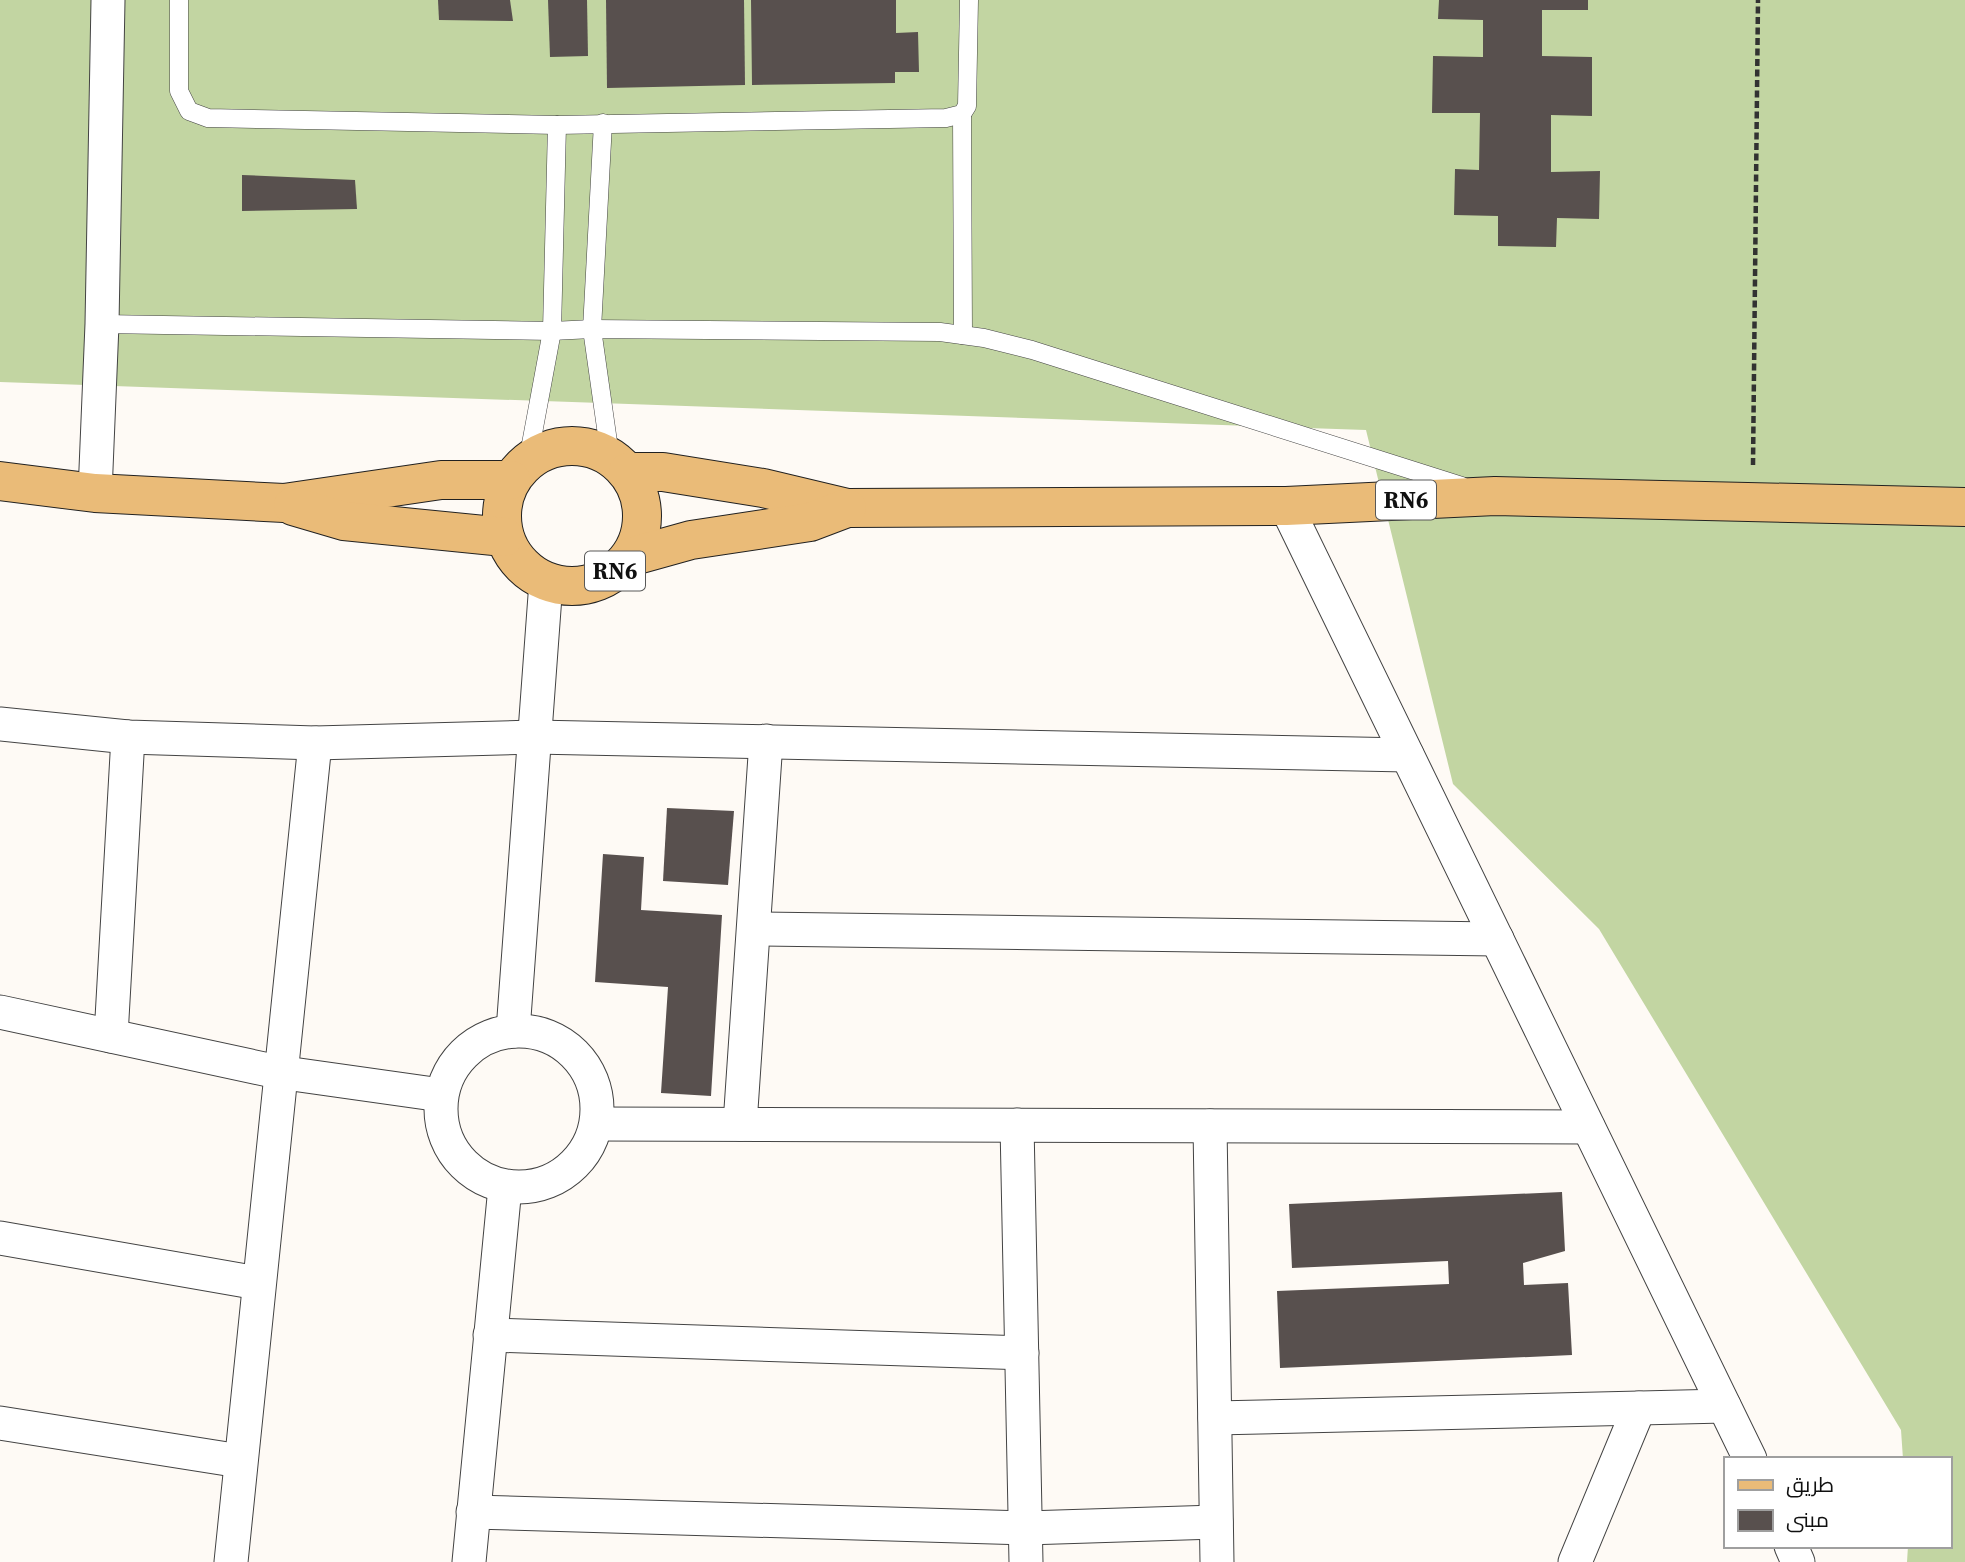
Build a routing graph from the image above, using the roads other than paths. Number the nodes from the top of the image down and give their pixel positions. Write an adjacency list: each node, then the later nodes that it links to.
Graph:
1 (108, 0): 7 (street)
2 (179, 0): 6 (lane)
3 (969, 0): 4 (lane)
4 (962, 114): 5 (lane); 10 (lane)
5 (603, 123): 6 (lane); 8 (lane)
6 (557, 125): 9 (lane)
7 (103, 324): 9 (lane); 14 (street)
8 (592, 329): 9 (lane); 10 (lane); 11 (lane)
9 (552, 331): 12 (lane)
10 (963, 335): 15 (lane)
11 (619, 464): 12 (main road, RN6); 19 (main road, RN6); 21 (main road, RN6)
12 (519, 470): 16 (main road, RN6); 20 (main road)
13 (0, 481): 14 (main road, RN6)
14 (95, 493): 16 (main road, RN6)
15 (1495, 496): 17 (main road, RN6); 18 (main road, RN6)
16 (284, 503): 20 (main road, RN6)
17 (1286, 506): 19 (main road, RN6); 28 (street)
18 (1965, 507)
19 (847, 508): 21 (main road, RN6)
20 (504, 537): 22 (main road)
21 (630, 556): 22 (main road, RN6)
22 (546, 582): 25 (street)
23 (0, 724): 24 (street)
24 (128, 737): 27 (street); 33 (street)
25 (534, 737): 26 (street); 27 (street); 32 (street)
26 (766, 741): 28 (street); 29 (street)
27 (315, 743): 34 (street)
28 (1407, 755): 30 (street)
29 (754, 929): 30 (street); 37 (street)
30 (1497, 939): 40 (street)
31 (0, 1012): 33 (street)
32 (513, 1031): 35 (street); 36 (street)
33 (111, 1036): 34 (street)
34 (278, 1072): 35 (street); 43 (street)
35 (441, 1095): 41 (street)
36 (597, 1124): 37 (street); 41 (street)
37 (740, 1124): 38 (street)
38 (1017, 1125): 39 (street); 45 (street)
39 (1210, 1126): 40 (street); 48 (street)
40 (1588, 1127): 46 (street)
41 (505, 1187): 44 (street)
42 (0, 1238): 43 (street)
43 (258, 1283): 51 (street)
44 (490, 1335): 45 (street); 52 (street)
45 (1022, 1353): 54 (street)
46 (1724, 1406): 47 (street); 50 (street)
47 (1639, 1408): 48 (street); 59 (street)
48 (1215, 1418): 53 (street)
49 (0, 1423): 51 (street)
50 (1749, 1457)
51 (240, 1461): 55 (street)
52 (473, 1513): 54 (street); 56 (street)
53 (1216, 1522): 54 (street); 58 (street)
54 (1026, 1528): 57 (street)
55 (231, 1562)
56 (468, 1562)
57 (1026, 1562)
58 (1217, 1562)
59 (1575, 1562)

